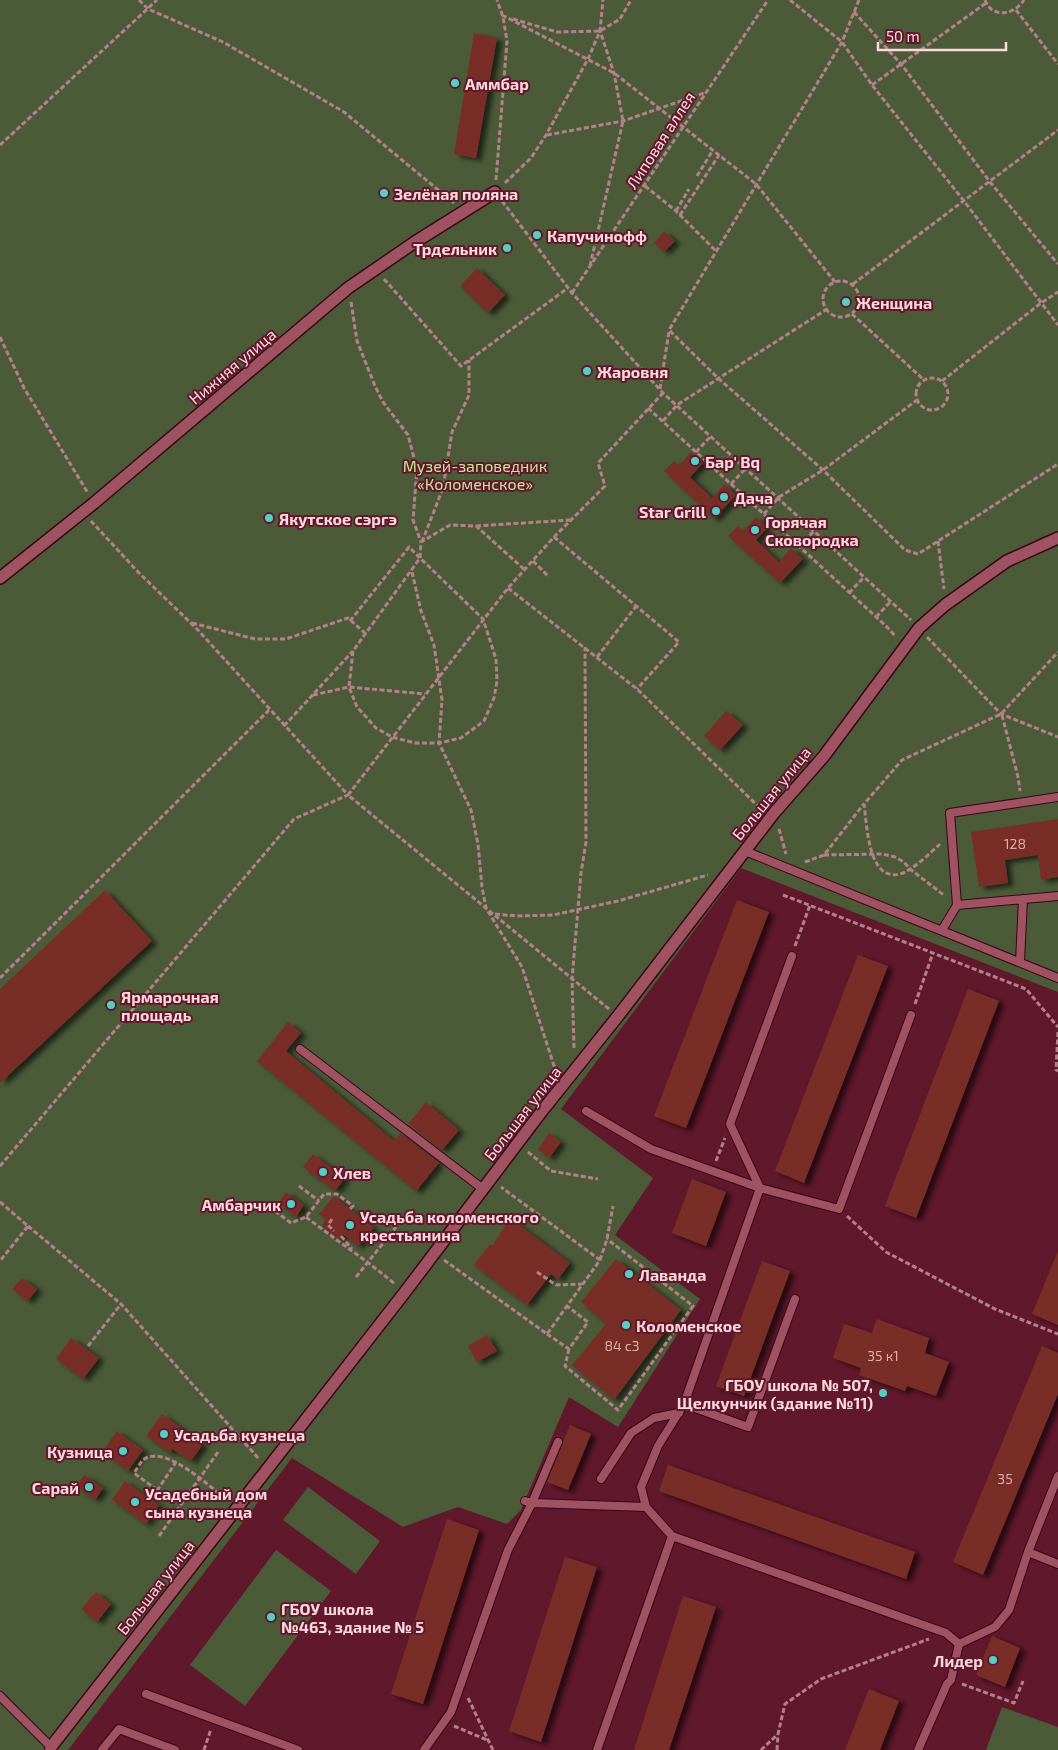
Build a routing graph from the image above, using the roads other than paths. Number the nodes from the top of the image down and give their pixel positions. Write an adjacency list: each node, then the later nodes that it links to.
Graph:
1 (495, 192): 3 (street, Нижняя улица)
2 (1058, 538): 5 (street, Большая улица)
3 (0, 578)
4 (1058, 797): 8 (lane)
5 (745, 851): 9 (lane); 16 (street, Большая улица)
6 (1058, 896): 7 (lane)
7 (1023, 899): 8 (lane); 11 (lane)
8 (957, 905): 9 (lane)
9 (942, 930): 11 (lane)
10 (792, 956): 17 (lane)
11 (1020, 962): 12 (lane)
12 (1058, 978)
13 (911, 1015): 17 (lane)
14 (300, 1049): 16 (lane)
15 (586, 1111): 17 (lane)
16 (486, 1185): 32 (street, Большая улица)
17 (760, 1188): 19 (lane)
18 (795, 1299): 19 (lane)
19 (684, 1404): 20 (lane)
20 (679, 1413): 23 (lane); 25 (lane)
21 (558, 1442): 24 (lane)
22 (1058, 1476): 27 (lane)
23 (601, 1479)
24 (529, 1502): 25 (lane); 36 (lane)
25 (646, 1507): 26 (lane)
26 (672, 1536): 29 (lane); 37 (lane)
27 (1028, 1552): 28 (lane); 29 (lane)
28 (1058, 1564)
29 (959, 1644): 38 (lane)
30 (146, 1694): 35 (lane)
31 (0, 1696): 32 (lane)
32 (50, 1748)
33 (102, 1750): 34 (lane)
34 (175, 1750)
35 (298, 1750)
36 (424, 1750)
37 (597, 1750)
38 (918, 1750)

